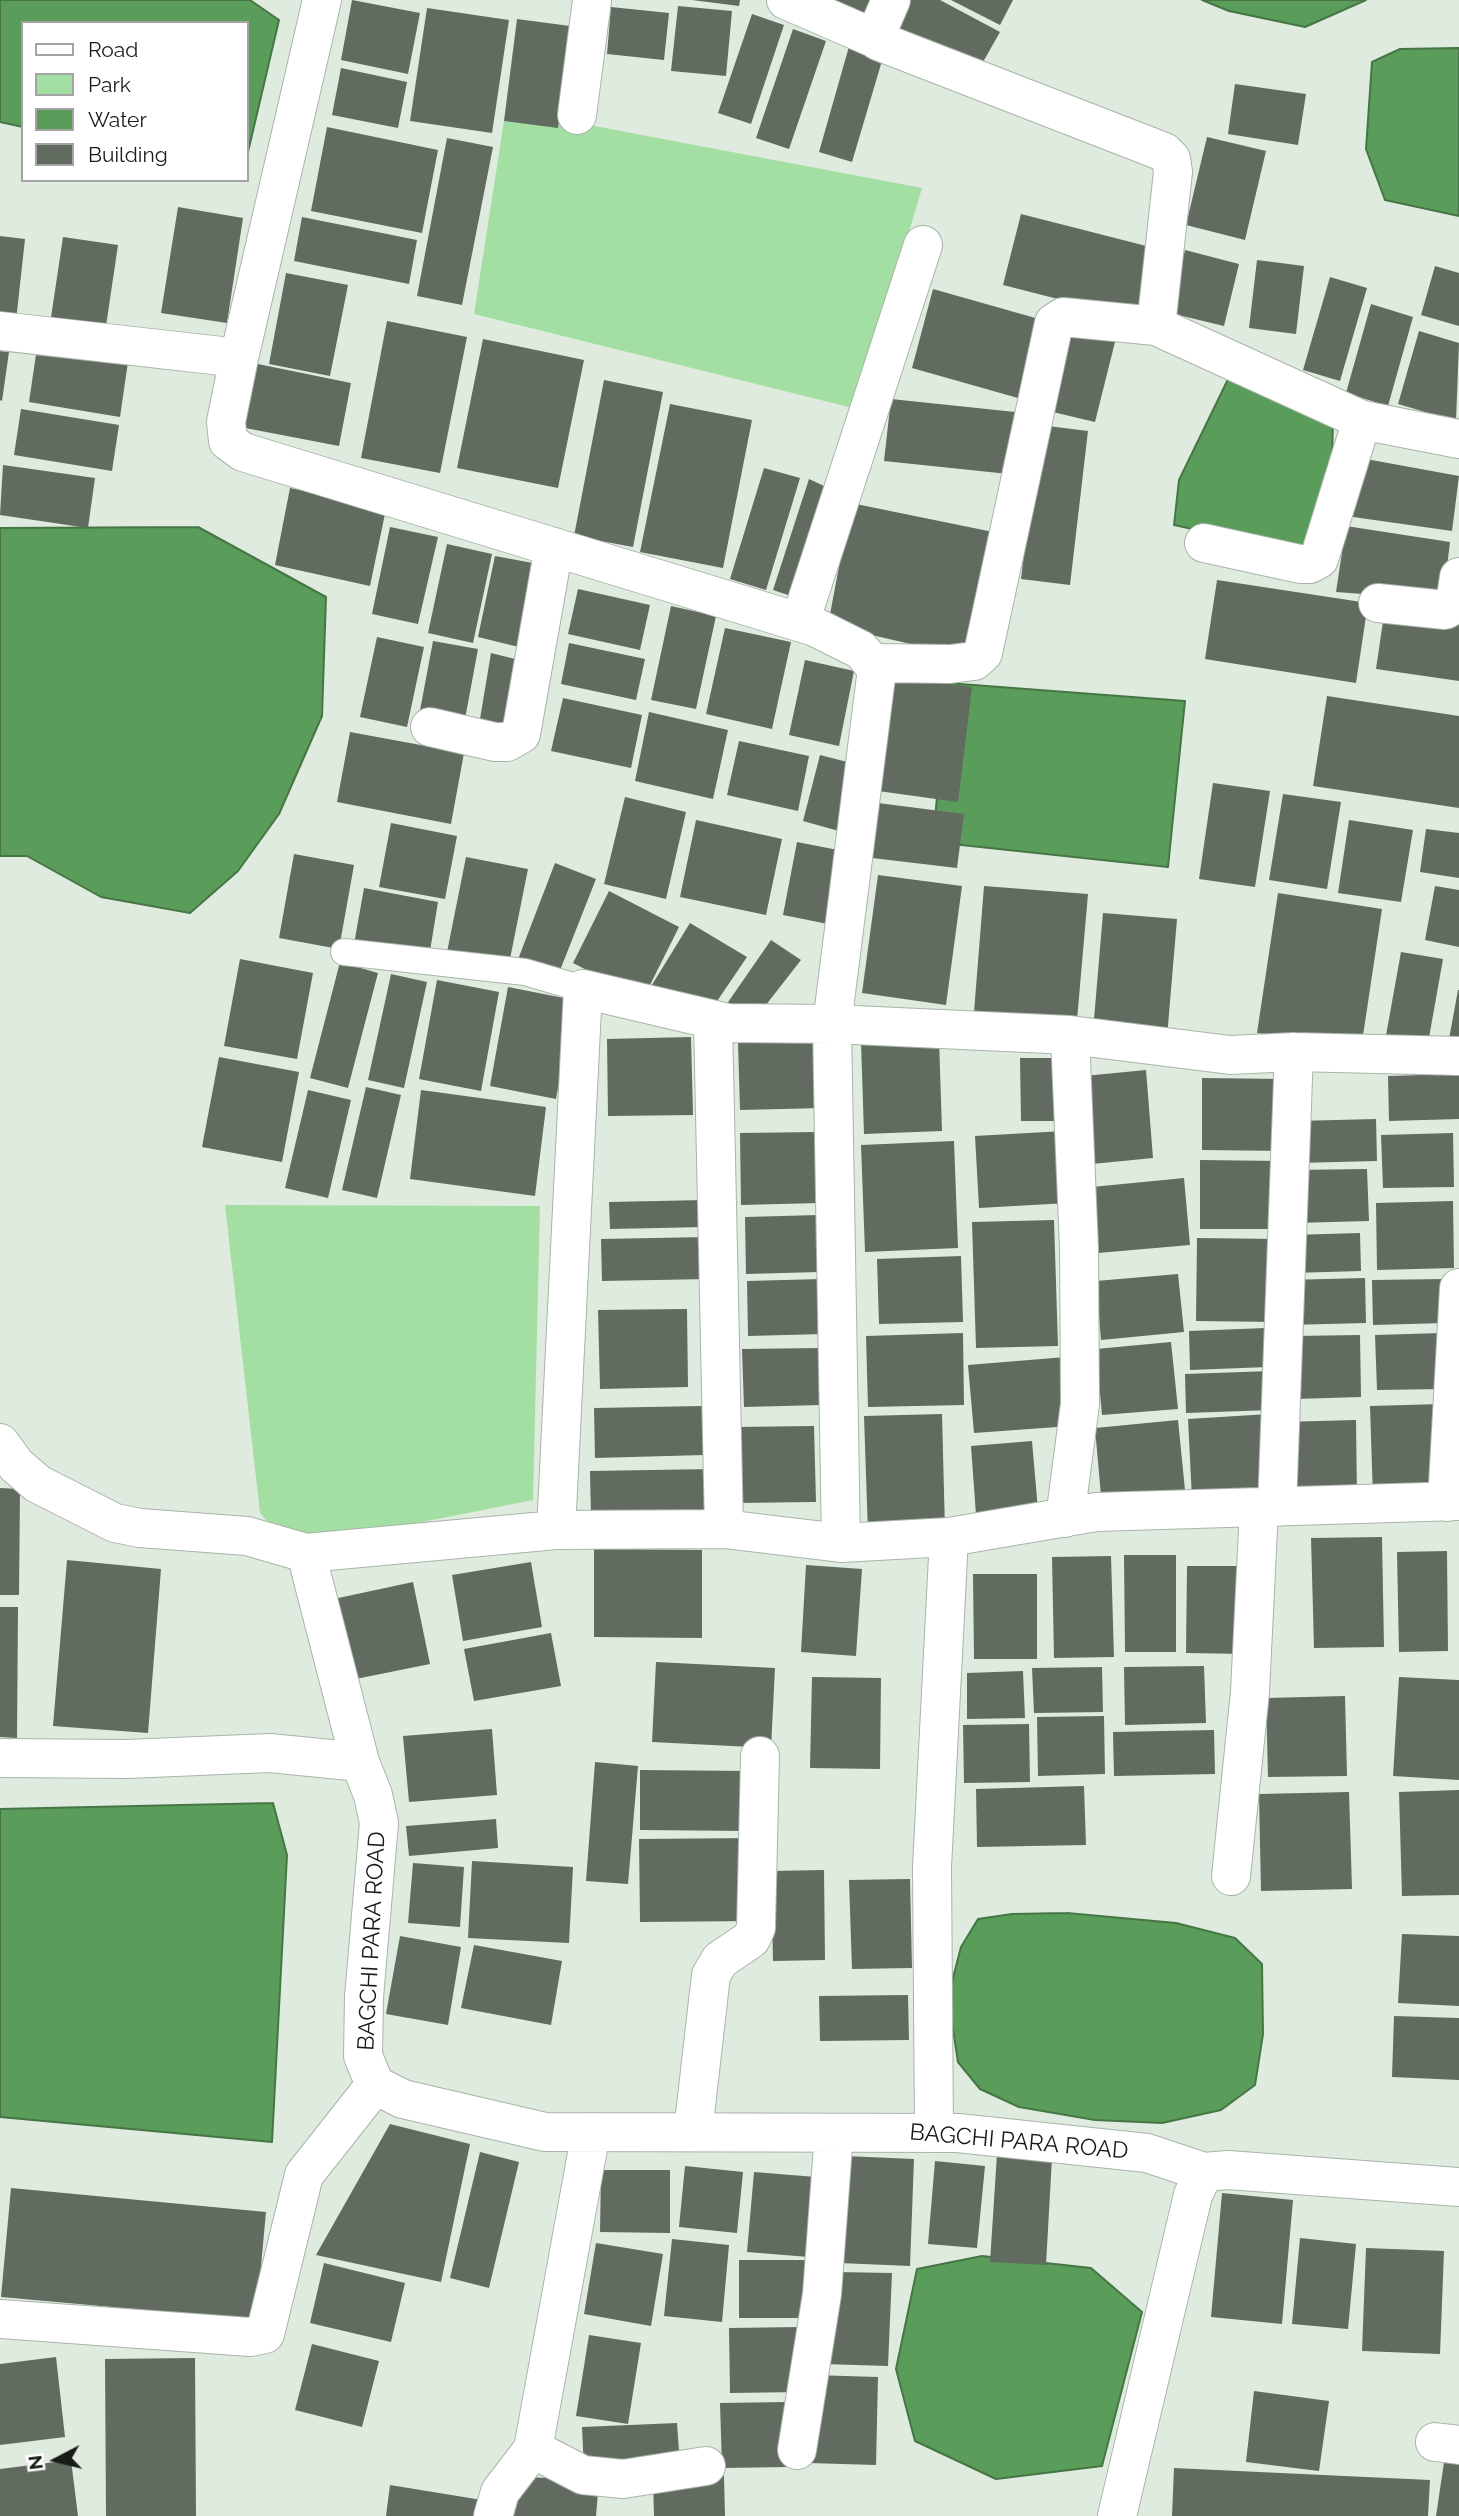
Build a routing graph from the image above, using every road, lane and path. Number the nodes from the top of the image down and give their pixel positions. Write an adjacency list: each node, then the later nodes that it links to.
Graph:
1 (322, 0): 10 (street)
2 (592, 0): 6 (street)
3 (786, 0): 5 (street)
4 (891, 0): 5 (street)
5 (876, 39): 8 (street)
6 (577, 115)
7 (923, 244): 17 (street)
8 (1156, 326): 11 (street); 18 (street)
9 (0, 331): 10 (street)
10 (239, 358): 14 (street)
11 (1362, 420): 12 (street); 13 (street)
12 (1459, 439)
13 (1204, 543)
14 (554, 547): 17 (street); 19 (street)
15 (1459, 577): 16 (street)
16 (1378, 603)
17 (800, 622): 18 (street)
18 (875, 663): 23 (street)
19 (430, 727)
20 (344, 952): 21 (lane)
21 (583, 989): 22 (street); 33 (street)
22 (713, 1020): 23 (street); 32 (street)
23 (832, 1024): 24 (street); 35 (street)
24 (1070, 1035): 25 (street); 31 (street)
25 (1294, 1052): 26 (street); 30 (street)
26 (1459, 1056)
27 (1459, 1288): 29 (street)
28 (0, 1443): 36 (street)
29 (1453, 1501): 30 (street)
30 (1268, 1508): 31 (street); 40 (street)
31 (1065, 1518): 34 (street)
32 (724, 1529): 33 (street); 35 (street)
33 (556, 1530): 36 (street)
34 (949, 1537): 35 (street); 44 (street)
35 (841, 1543)
36 (306, 1553): 39 (street, BAGCHI PARA ROAD)
37 (760, 1756): 43 (street)
38 (0, 1758): 39 (street)
39 (359, 1762): 41 (street, BAGCHI PARA ROAD)
40 (1231, 1877)
41 (374, 2085): 42 (street, BAGCHI PARA ROAD); 48 (street)
42 (591, 2132): 43 (street, BAGCHI PARA ROAD); 49 (street)
43 (693, 2132): 45 (street, BAGCHI PARA ROAD)
44 (934, 2132): 45 (street, BAGCHI PARA ROAD); 46 (street, BAGCHI PARA ROAD)
45 (834, 2133): 50 (street)
46 (1204, 2172): 47 (street); 53 (street)
47 (1459, 2188)
48 (0, 2319)
49 (533, 2449): 51 (street); 52 (street)
50 (797, 2450)
51 (706, 2466)
52 (493, 2516)
53 (1117, 2516)

